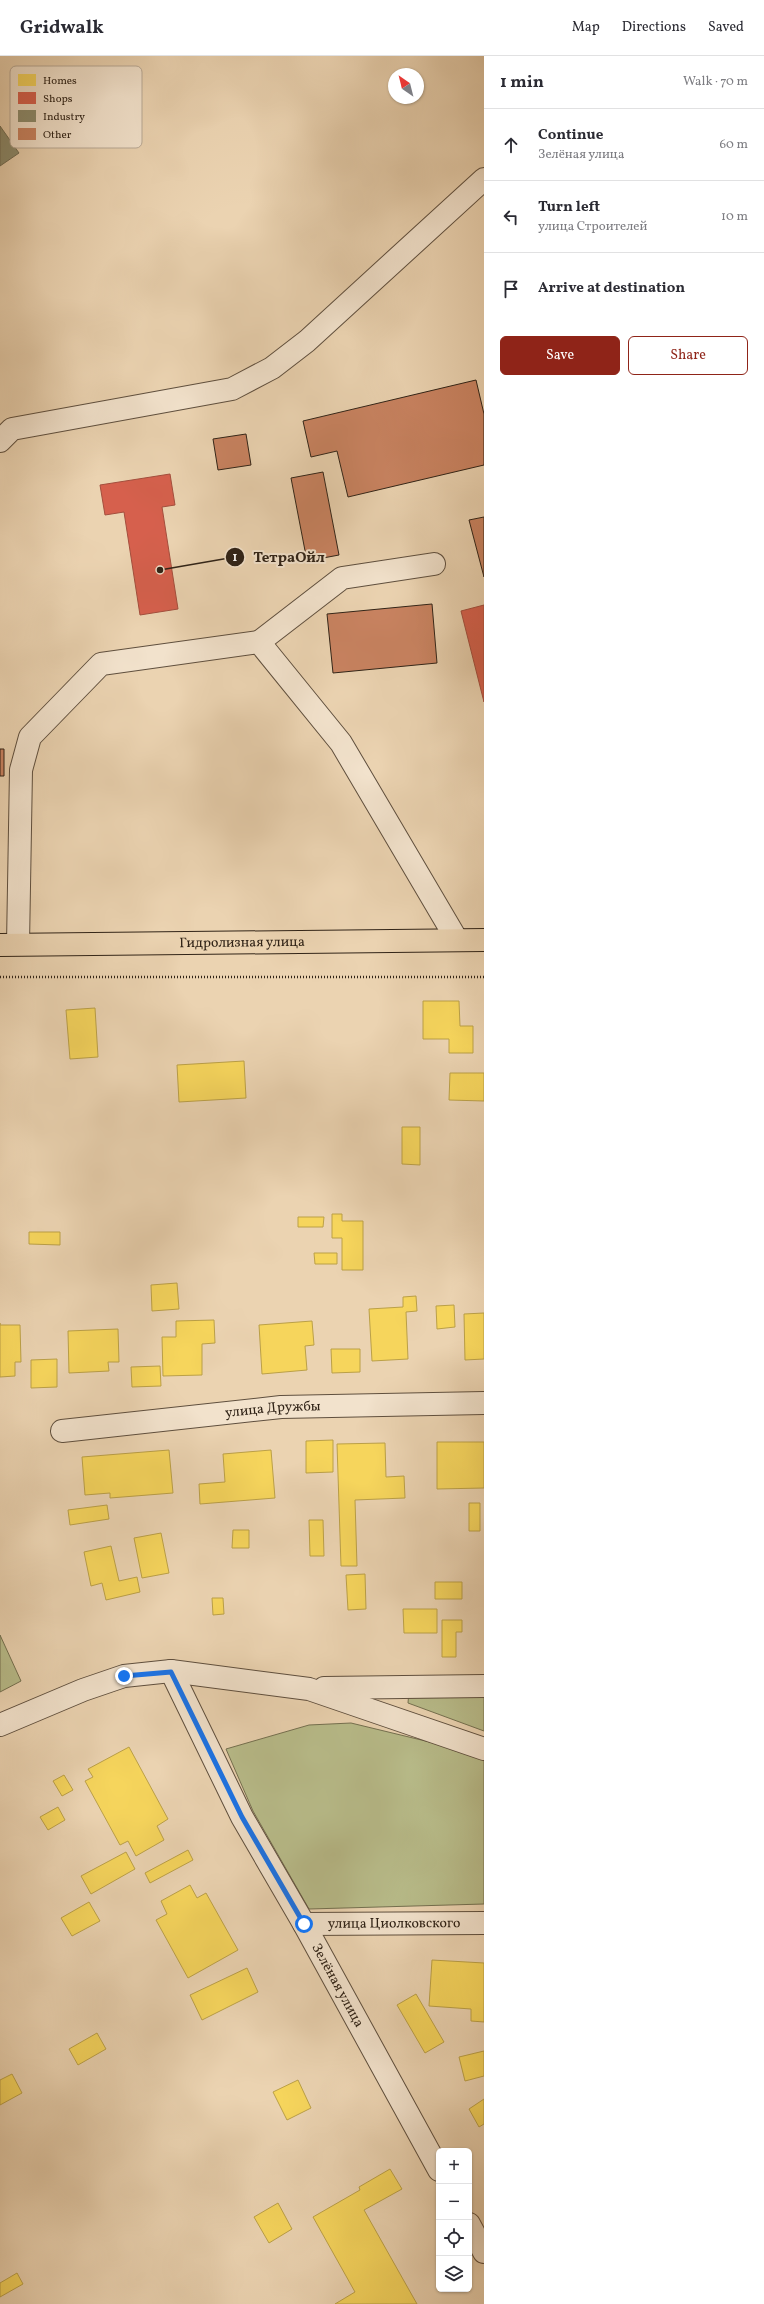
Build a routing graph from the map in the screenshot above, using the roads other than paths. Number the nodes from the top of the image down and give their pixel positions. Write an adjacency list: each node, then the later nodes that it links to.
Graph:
1 (484, 179): 2 (street)
2 (0, 441)
3 (434, 564): 4 (street)
4 (259, 642): 5 (street); 7 (street)
5 (457, 940): 6 (highway, Гидролизная улица); 7 (highway, Гидролизная улица)
6 (484, 940)
7 (9, 944)
8 (484, 1403): 9 (street, улица Дружбы)
9 (62, 1431)
10 (171, 1672): 12 (street); 13 (street); 16 (street, Зелёная улица)
11 (484, 1686): 12 (street)
12 (309, 1689): 14 (street)
13 (0, 1725)
14 (484, 1749)
15 (484, 1923): 16 (street, улица Циолковского)
16 (304, 1924): 17 (street, Зелёная улица)
17 (436, 2165)
18 (472, 2230): 19 (street)
19 (484, 2252)

